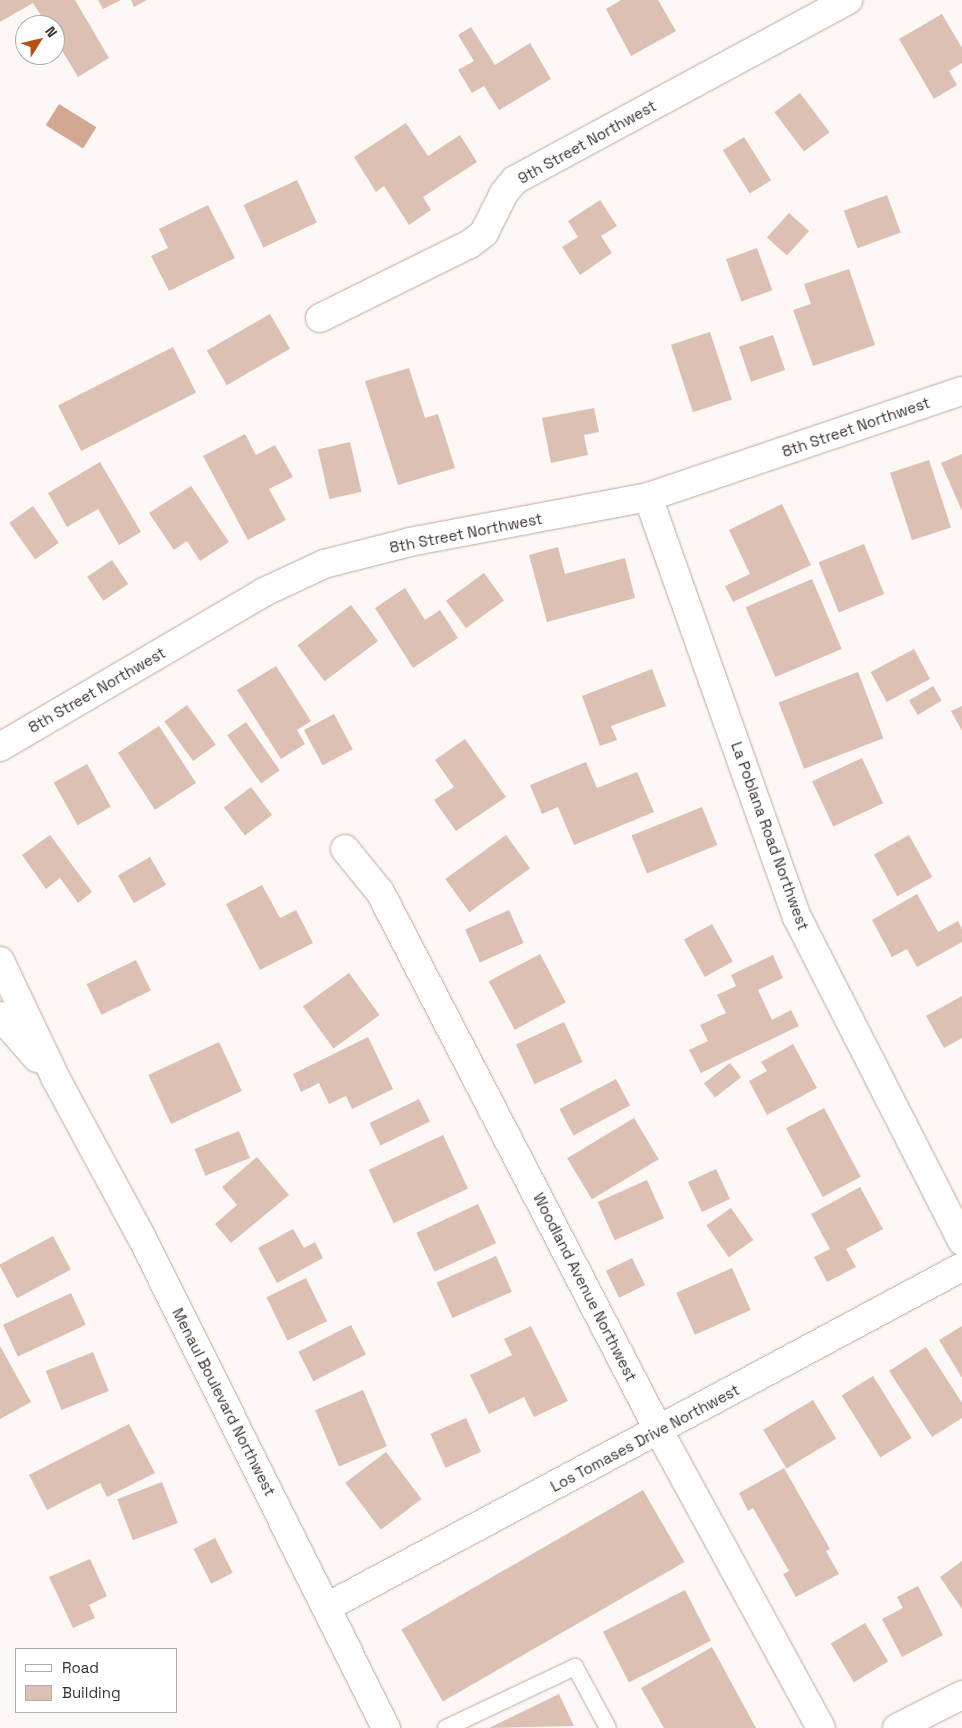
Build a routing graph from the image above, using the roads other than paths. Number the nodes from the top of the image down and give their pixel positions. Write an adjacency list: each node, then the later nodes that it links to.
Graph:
1 (848, 0): 2 (street, 9th Street Northwest)
2 (320, 318)
3 (962, 391): 4 (street, 8th Street Northwest)
4 (648, 497): 5 (street, 8th Street Northwest); 10 (street, La Poblana Road Northwest)
5 (0, 747)
6 (345, 849): 12 (street, Woodland Avenue Northwest)
7 (0, 961): 9 (street, Menaul Boulevard Northwest)
8 (0, 1016): 9 (street, Menaul Boulevard Northwest)
9 (56, 1080): 13 (street, Menaul Boulevard Northwest)
10 (962, 1241)
11 (962, 1267): 12 (street, Los Tomases Drive Northwest)
12 (659, 1431): 13 (street, Los Tomases Drive Northwest); 18 (street, Woodland Avenue Northwest)
13 (327, 1607): 15 (street, Menaul Boulevard Northwest)
14 (962, 1695): 19 (street)
15 (386, 1728)
16 (446, 1728): 17 (lane)
17 (608, 1728)
18 (821, 1728)
19 (898, 1728)

